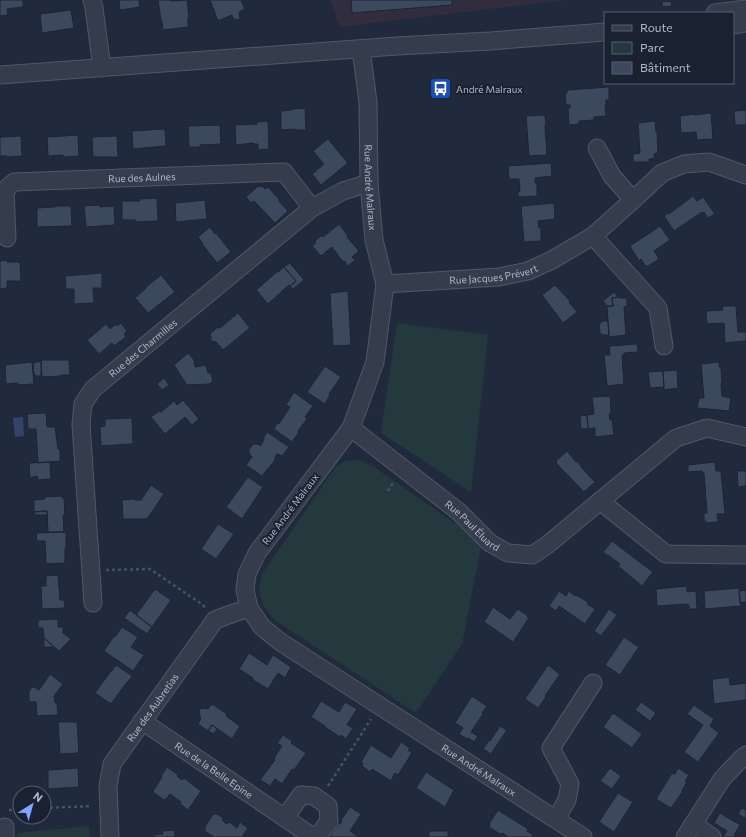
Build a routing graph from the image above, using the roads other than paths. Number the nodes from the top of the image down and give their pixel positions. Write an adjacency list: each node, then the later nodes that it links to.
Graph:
1 (92, 0): 8 (street)
2 (746, 9): 3 (street)
3 (723, 12)
4 (746, 24): 5 (street)
5 (734, 25)
6 (604, 32): 7 (street)
7 (361, 49): 8 (street); 12 (street, Rue André Malraux)
8 (102, 68): 9 (street)
9 (0, 75)
10 (598, 148): 13 (street)
11 (746, 175): 13 (street, Rue Jacques Prévert)
12 (369, 183): 14 (street, Rue des Charmilles); 17 (street, Rue André Malraux)
13 (633, 200): 15 (street, Rue Jacques Prévert)
14 (312, 208): 16 (street, Rue des Aulnes); 23 (street, Rue des Charmilles)
15 (593, 236): 17 (street, Rue Jacques Prévert); 18 (street)
16 (7, 238)
17 (385, 284): 19 (street, Rue André Malraux)
18 (664, 346)
19 (351, 428): 21 (street, Rue Paul Éluard); 24 (street, Rue André Malraux)
20 (746, 437): 21 (street, Rue Paul Éluard)
21 (600, 501): 22 (street)
22 (746, 555)
23 (93, 603)
24 (249, 608): 26 (street, Rue des Aubretias); 29 (street, Rue André Malraux)
25 (593, 683): 29 (street)
26 (142, 721): 28 (street, Rue de la Belle Epine); 31 (street, Rue des Aubretias)
27 (746, 755): 30 (street)
28 (285, 818): 32 (street, Rue de la Belle Epine); 32 (street, Rue de la Belle Epine)
29 (556, 819): 33 (street, Rue André Malraux)
30 (689, 831): 34 (street)
31 (110, 837)
32 (313, 837)
33 (583, 837)
34 (712, 837)

